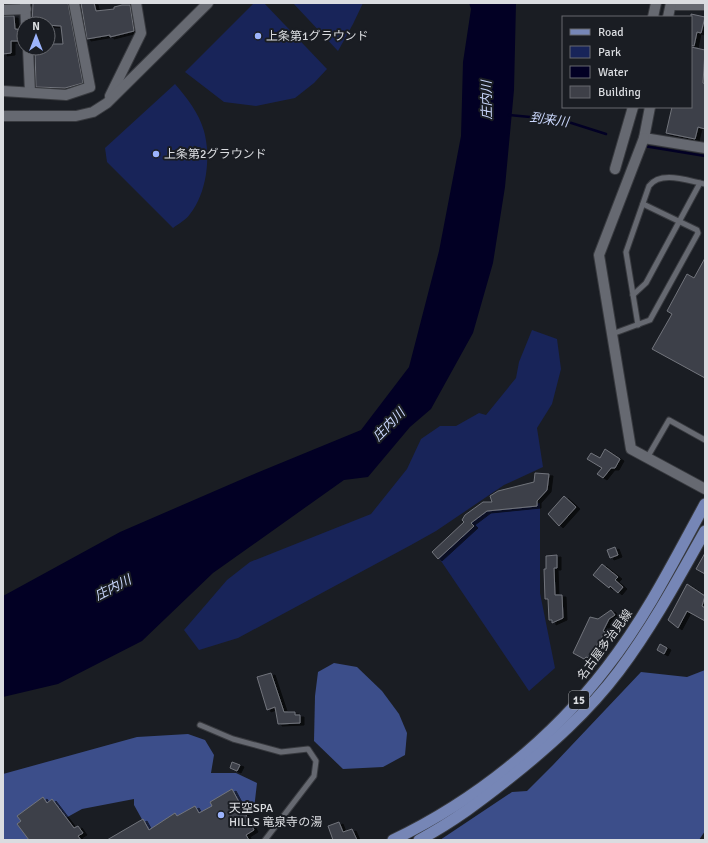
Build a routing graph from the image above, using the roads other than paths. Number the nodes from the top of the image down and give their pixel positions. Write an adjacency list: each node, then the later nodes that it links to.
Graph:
1 (74, 3): 14 (street)
2 (136, 3): 15 (street)
3 (208, 3): 15 (street)
4 (656, 3): 10 (street)
5 (671, 4): 7 (street); 11 (street)
6 (25, 6): 8 (street); 9 (street)
7 (705, 6)
8 (3, 10)
9 (26, 16)
10 (653, 16)
11 (668, 16)
12 (28, 56): 14 (street)
13 (3, 91): 14 (street)
14 (30, 92)
15 (107, 103): 18 (street)
16 (633, 108): 21 (street)
17 (650, 108): 19 (street)
18 (3, 116)
19 (644, 138): 20 (street); 27 (street)
20 (705, 148)
21 (615, 169)
22 (702, 183): 23 (lane); 24 (lane)
23 (642, 204): 24 (lane); 25 (lane)
24 (679, 221): 25 (lane); 26 (lane)
25 (633, 296): 26 (lane)
26 (638, 325): 27 (lane)
27 (612, 334): 29 (street)
28 (705, 440): 29 (lane)
29 (647, 458): 30 (street)
30 (705, 489)
31 (705, 504): 35 (main road, 名古屋多治見線 / 15)
32 (705, 532): 36 (main road, 名古屋多治見線 / 15)
33 (200, 725): 34 (lane)
34 (265, 840)
35 (393, 840)
36 (419, 840)

